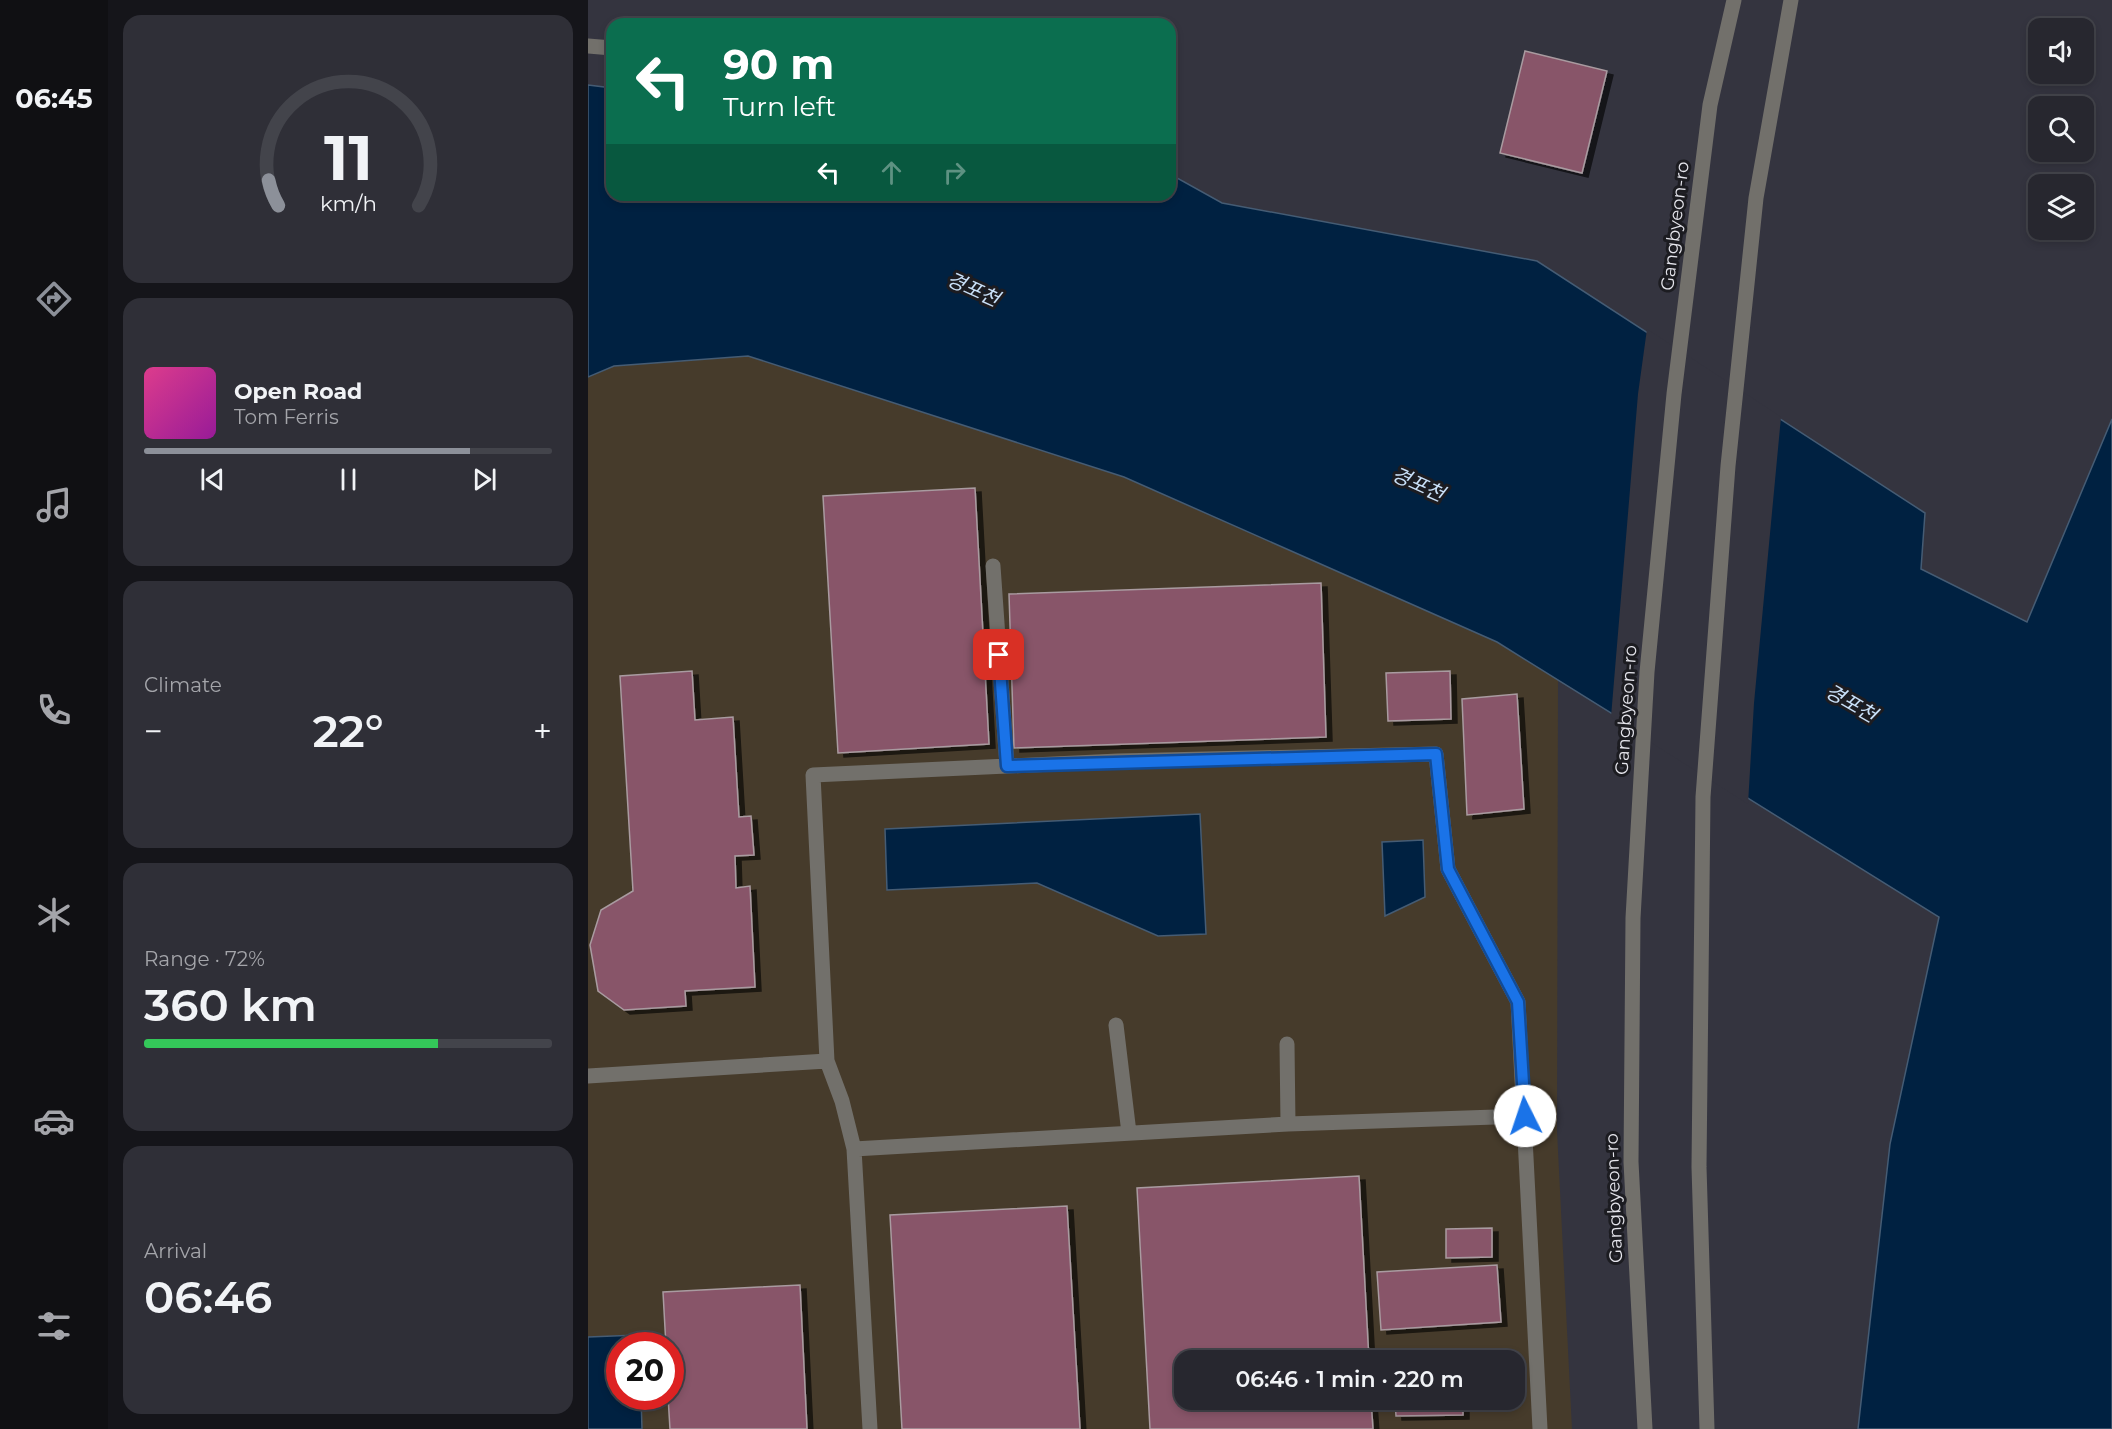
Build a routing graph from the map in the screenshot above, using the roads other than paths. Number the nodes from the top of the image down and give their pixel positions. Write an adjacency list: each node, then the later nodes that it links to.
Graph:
1 (1734, 0): 17 (street, Gangbyeon-ro)
2 (1791, 0): 18 (street)
3 (588, 46): 4 (street)
4 (606, 48)
5 (993, 566): 6 (street)
6 (1007, 766): 9 (street); 11 (street)
7 (1116, 1025): 13 (street)
8 (1287, 1044): 12 (street)
9 (827, 1060): 10 (street); 14 (street)
10 (588, 1076)
11 (1525, 1116): 12 (street); 16 (street)
12 (1288, 1124): 13 (street)
13 (1129, 1133): 14 (street)
14 (854, 1149): 15 (street)
15 (870, 1429)
16 (1540, 1429)
17 (1645, 1429)
18 (1707, 1429)

